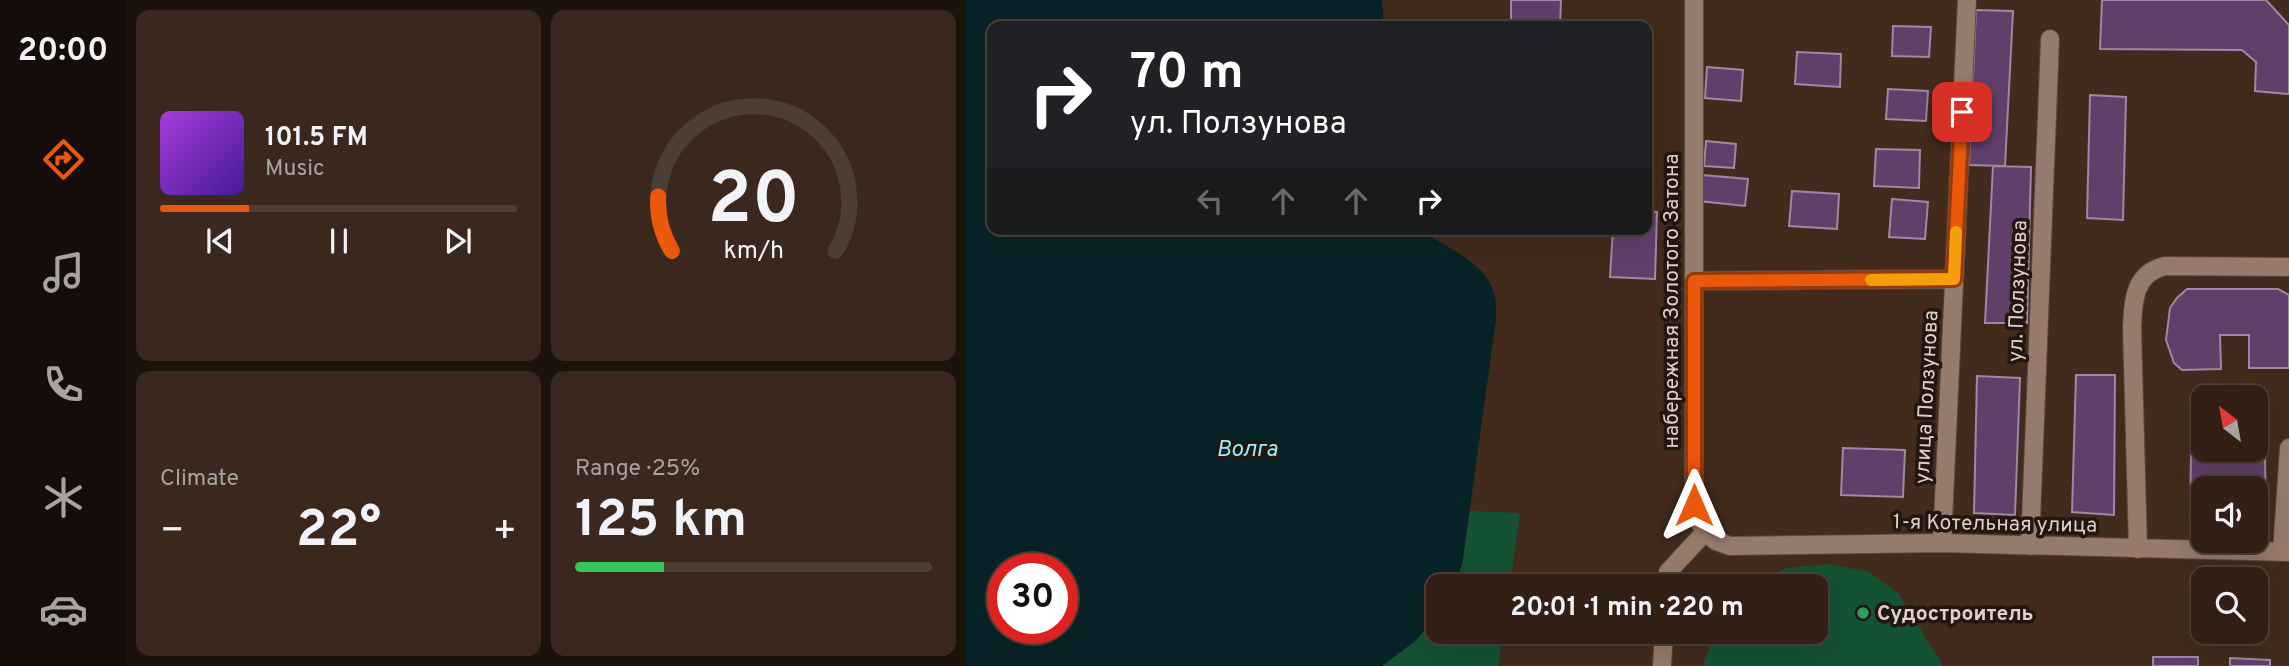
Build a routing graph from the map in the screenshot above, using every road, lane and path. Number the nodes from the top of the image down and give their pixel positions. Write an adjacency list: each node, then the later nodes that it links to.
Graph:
1 (1694, 0): 6 (street, набережная Золотого Затона)
2 (1967, 0): 5 (street, улица Ползунова)
3 (2050, 39): 10 (street, ул. Ползунова)
4 (2289, 267): 11 (street)
5 (1954, 279): 6 (street); 9 (street, улица Ползунова)
6 (1694, 281): 8 (street, набережная Золотого Затона)
7 (2289, 448): 12 (street)
8 (1705, 532): 9 (street, 1-я Котельная улица); 13 (street)
9 (1942, 543): 10 (street, 1-я Котельная улица)
10 (2030, 546): 11 (street, 1-я Котельная улица)
11 (2138, 549): 12 (street, 1-я Котельная улица)
12 (2286, 552)
13 (1668, 574)
14 (1663, 644): 15 (street)
15 (1662, 666)

